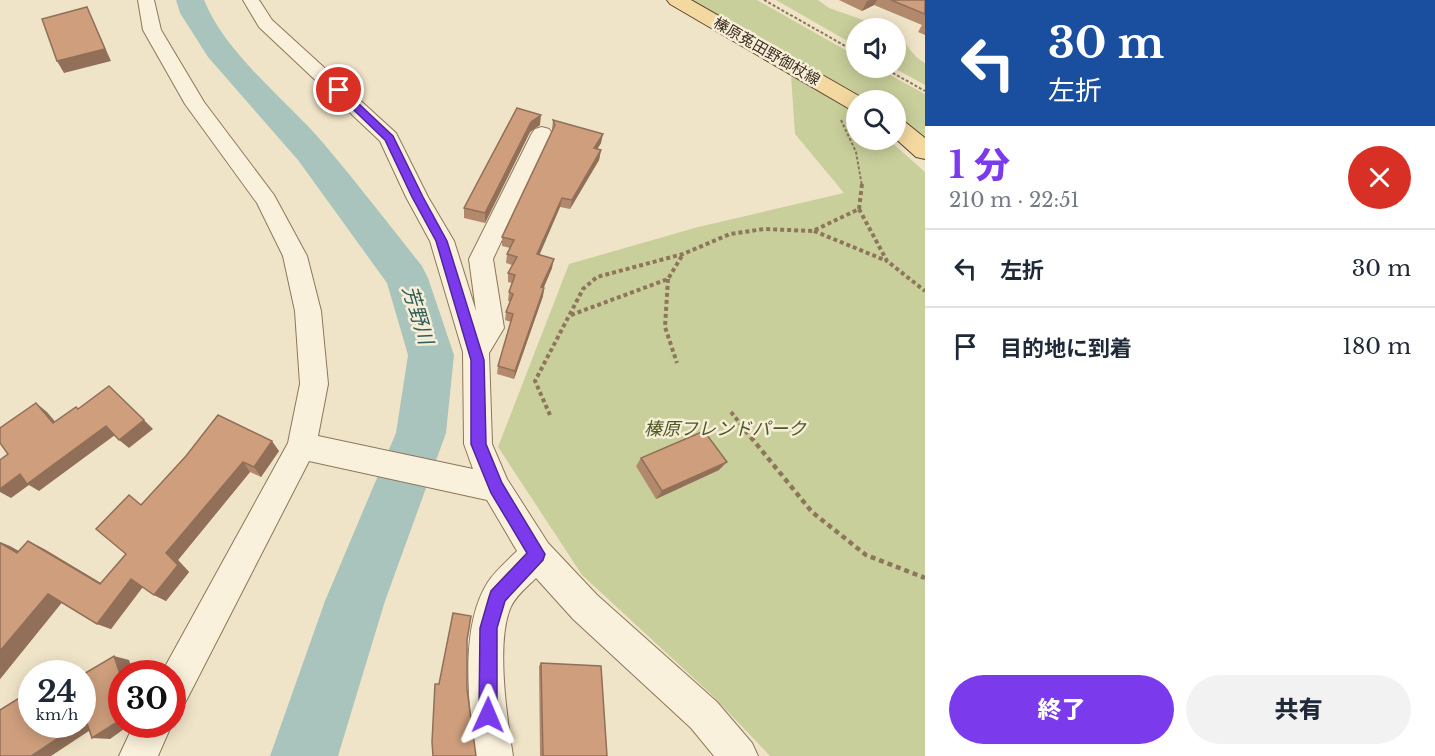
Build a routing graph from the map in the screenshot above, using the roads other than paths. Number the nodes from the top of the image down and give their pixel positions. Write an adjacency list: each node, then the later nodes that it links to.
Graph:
1 (146, 0): 9 (street)
2 (251, 0): 8 (street)
3 (677, 0): 4 (main road, 榛原菟田野御杖線)
4 (846, 97)
5 (542, 133): 8 (street)
6 (906, 135): 7 (main road)
7 (925, 151)
8 (476, 352): 10 (street)
9 (314, 448): 10 (street); 12 (street)
10 (496, 488): 11 (street)
11 (537, 554): 15 (street); 16 (street)
12 (186, 666)
13 (147, 738): 14 (street)
14 (138, 756)
15 (494, 756)
16 (739, 756)

